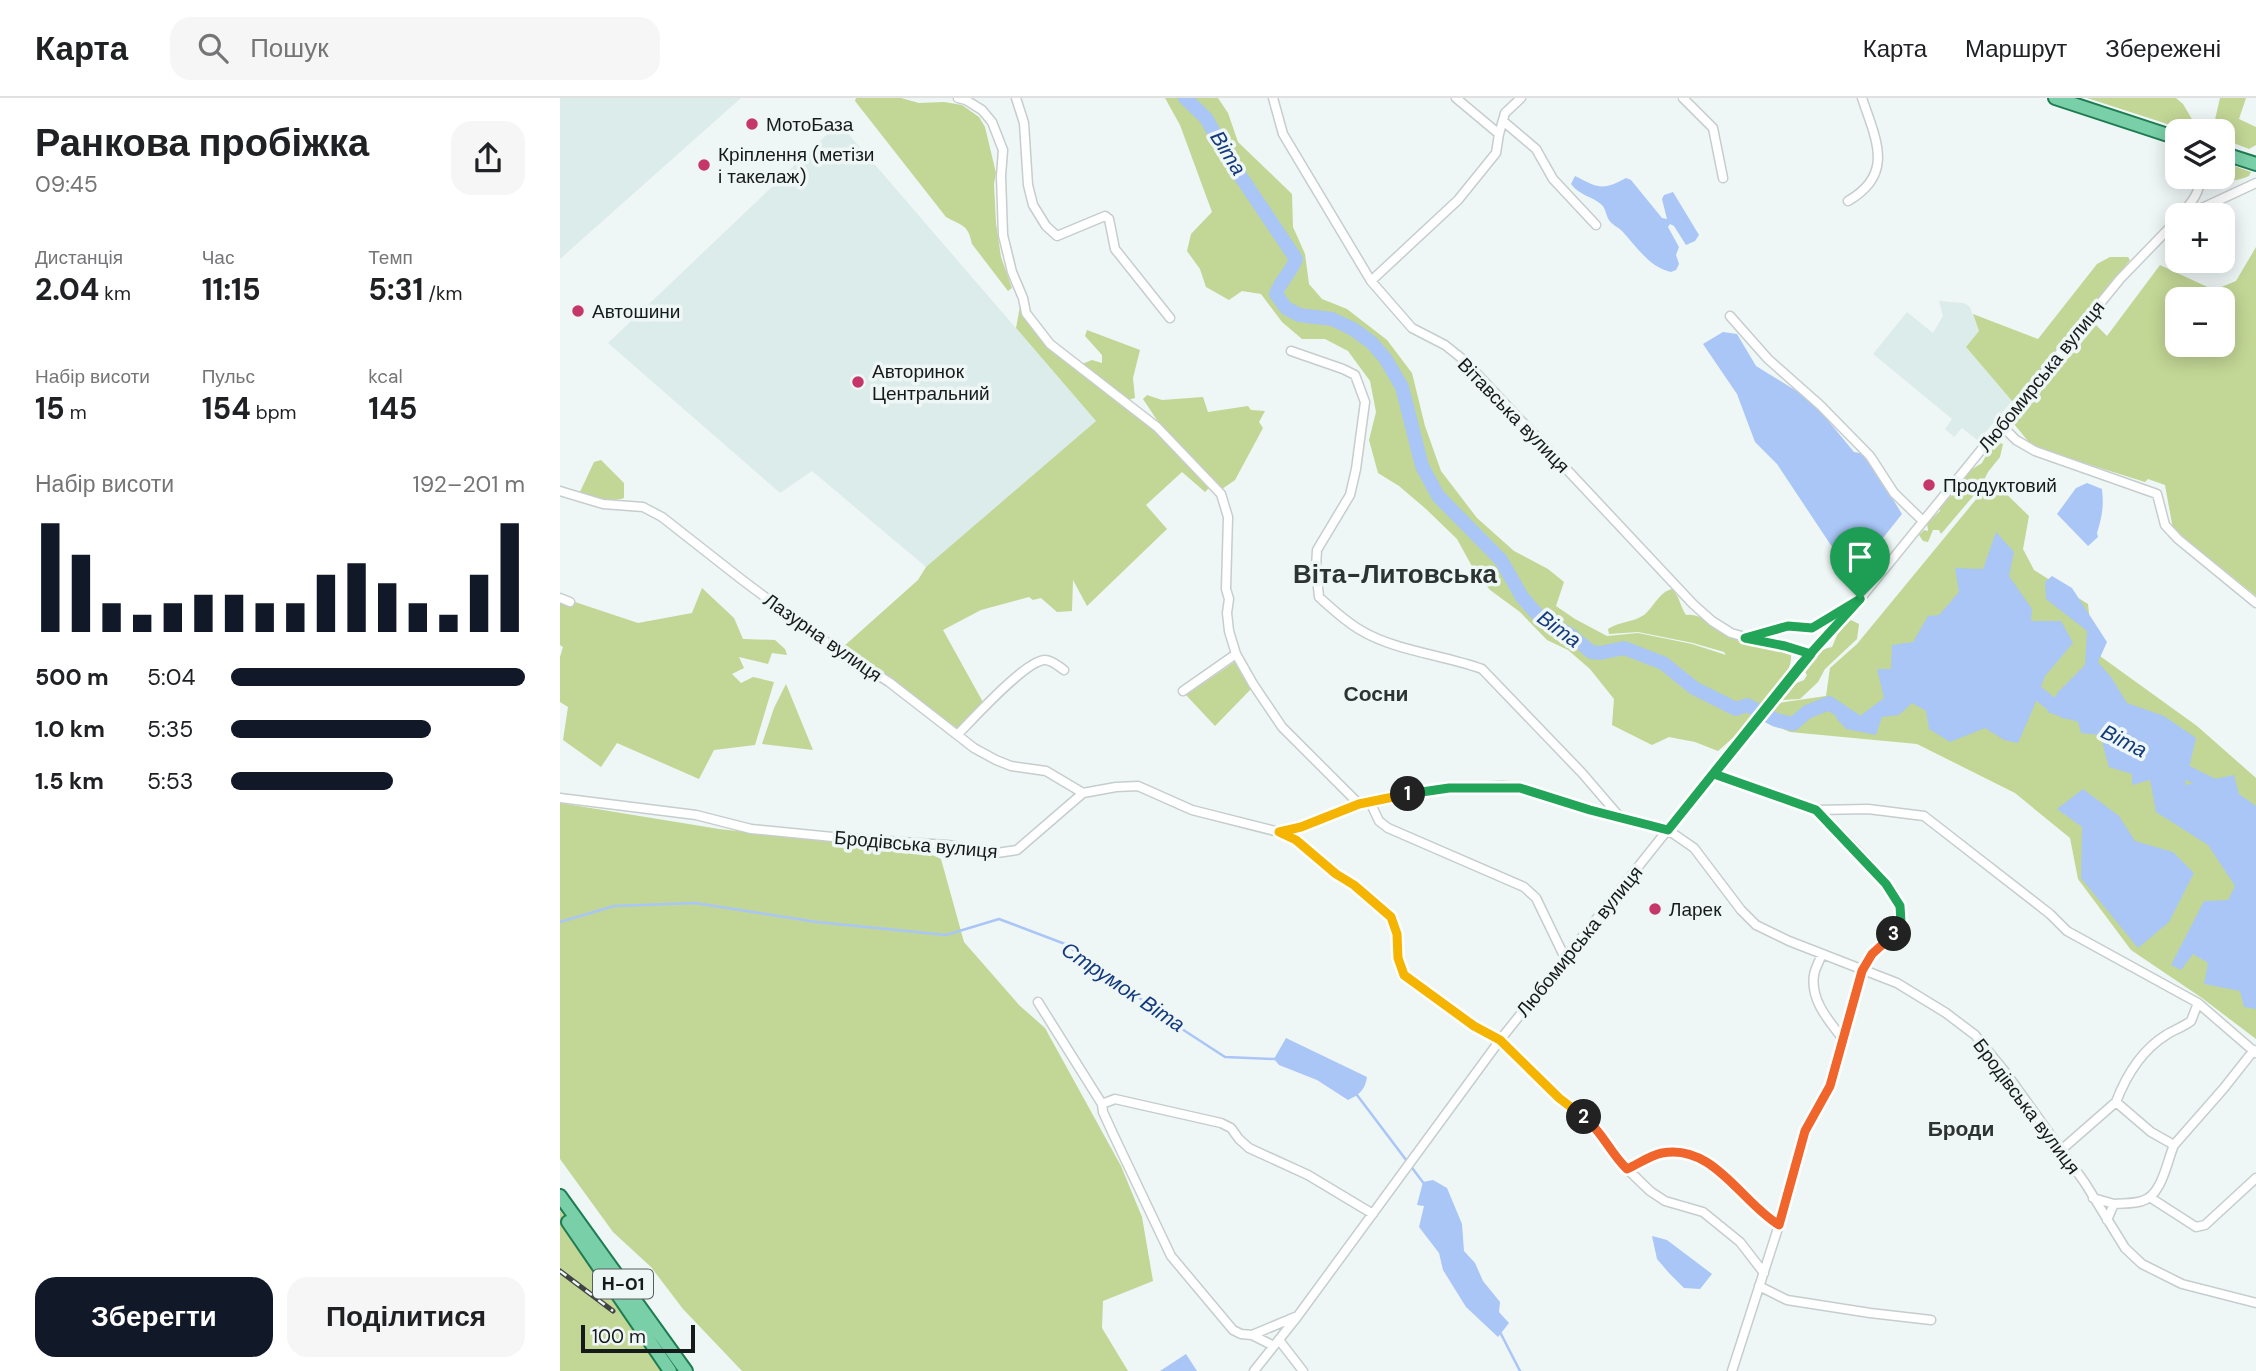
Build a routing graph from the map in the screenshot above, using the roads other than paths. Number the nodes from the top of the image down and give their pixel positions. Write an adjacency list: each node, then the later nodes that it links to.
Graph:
1 (958, 98): 32 (street)
2 (1016, 98): 22 (street)
3 (1273, 98): 20 (street, Вітавська вулиця)
4 (1456, 98): 10 (street)
5 (1521, 98): 9 (street)
6 (1683, 98): 14 (street)
7 (1862, 98): 16 (street)
8 (2055, 98): 11 (main road)
9 (1503, 121): 10 (street); 18 (street)
10 (1499, 134): 20 (street)
11 (2165, 134)
12 (2235, 157): 13 (main road)
13 (2256, 164)
14 (1723, 178)
15 (2256, 183): 17 (street)
16 (1848, 201)
17 (2213, 203)
18 (1596, 225)
19 (2165, 232): 24 (street, Любомирська вулиця)
20 (1371, 281): 31 (street, Вітавська вулиця)
21 (1730, 316): 26 (street)
22 (1170, 318)
23 (1292, 351): 43 (street)
24 (2001, 425): 26 (street, Любомирська вулиця); 30 (street)
25 (560, 491): 36 (street, Лазурна вулиця)
26 (1923, 521): 28 (street, Любомирська вулиця)
27 (560, 598): 29 (street)
28 (1860, 599): 31 (street); 33 (street, Любомирська вулиця)
29 (570, 601)
30 (2256, 603)
31 (1745, 638): 33 (street, Вітавська вулиця)
32 (1236, 654): 35 (street); 41 (street)
33 (1811, 654): 37 (street, Любомирська вулиця)
34 (1064, 670): 36 (street)
35 (1183, 691)
36 (958, 734): 38 (street, Лазурна вулиця)
37 (1714, 774): 42 (street); 44 (street, Любомирська вулиця)
38 (1083, 793): 39 (street, Бродівська вулиця); 45 (street, Бродівська вулиця)
39 (560, 798)
40 (1370, 802): 41 (street, Бродівська вулиця); 43 (street, Бродівська вулиця); 47 (street)
41 (1359, 804): 45 (street, Бродівська вулиця)
42 (1816, 810): 48 (street); 50 (street)
43 (1619, 816): 44 (street, Бродівська вулиця)
44 (1668, 830): 46 (street, Бродівська вулиця); 47 (street, Любомирська вулиця)
45 (1279, 832): 52 (street)
46 (1822, 954): 48 (street, Бродівська вулиця); 51 (street)
47 (1565, 958): 52 (street, Любомирська вулиця)
48 (1862, 971): 51 (street); 57 (street, Бродівська вулиця)
49 (1038, 1002): 55 (street)
50 (2198, 1003): 53 (street); 54 (street)
51 (1843, 1039): 67 (street)
52 (1500, 1040): 58 (street); 65 (street, Любомирська вулиця)
53 (2255, 1051): 56 (street)
54 (2116, 1102): 56 (street); 57 (street)
55 (1102, 1104): 65 (street); 73 (street)
56 (2174, 1144): 62 (street)
57 (2060, 1151): 61 (street, Бродівська вулиця)
58 (1627, 1169): 67 (street); 68 (street)
59 (2256, 1178): 62 (street)
60 (560, 1196): 76 (main road, Н-01)
61 (2092, 1198): 63 (street); 66 (street, Бродівська вулиця)
62 (2151, 1198): 63 (street)
63 (2114, 1205): 66 (street)
64 (560, 1210): 75 (main road, Н-01)
65 (1373, 1214): 71 (street, Любомирська вулиця)
66 (2107, 1220): 70 (street, Бродівська вулиця)
67 (1779, 1225): 68 (street)
68 (1764, 1273): 69 (street)
69 (1759, 1286): 72 (street); 79 (street)
70 (2256, 1303)
71 (1297, 1317): 73 (street); 74 (street, Любомирська вулиця)
72 (1931, 1320)
73 (1252, 1335): 74 (street)
74 (1277, 1343): 77 (street, Любомирська вулиця); 78 (street)
75 (670, 1371)
76 (686, 1371)
77 (1254, 1371)
78 (1303, 1371)
79 (1732, 1371)

